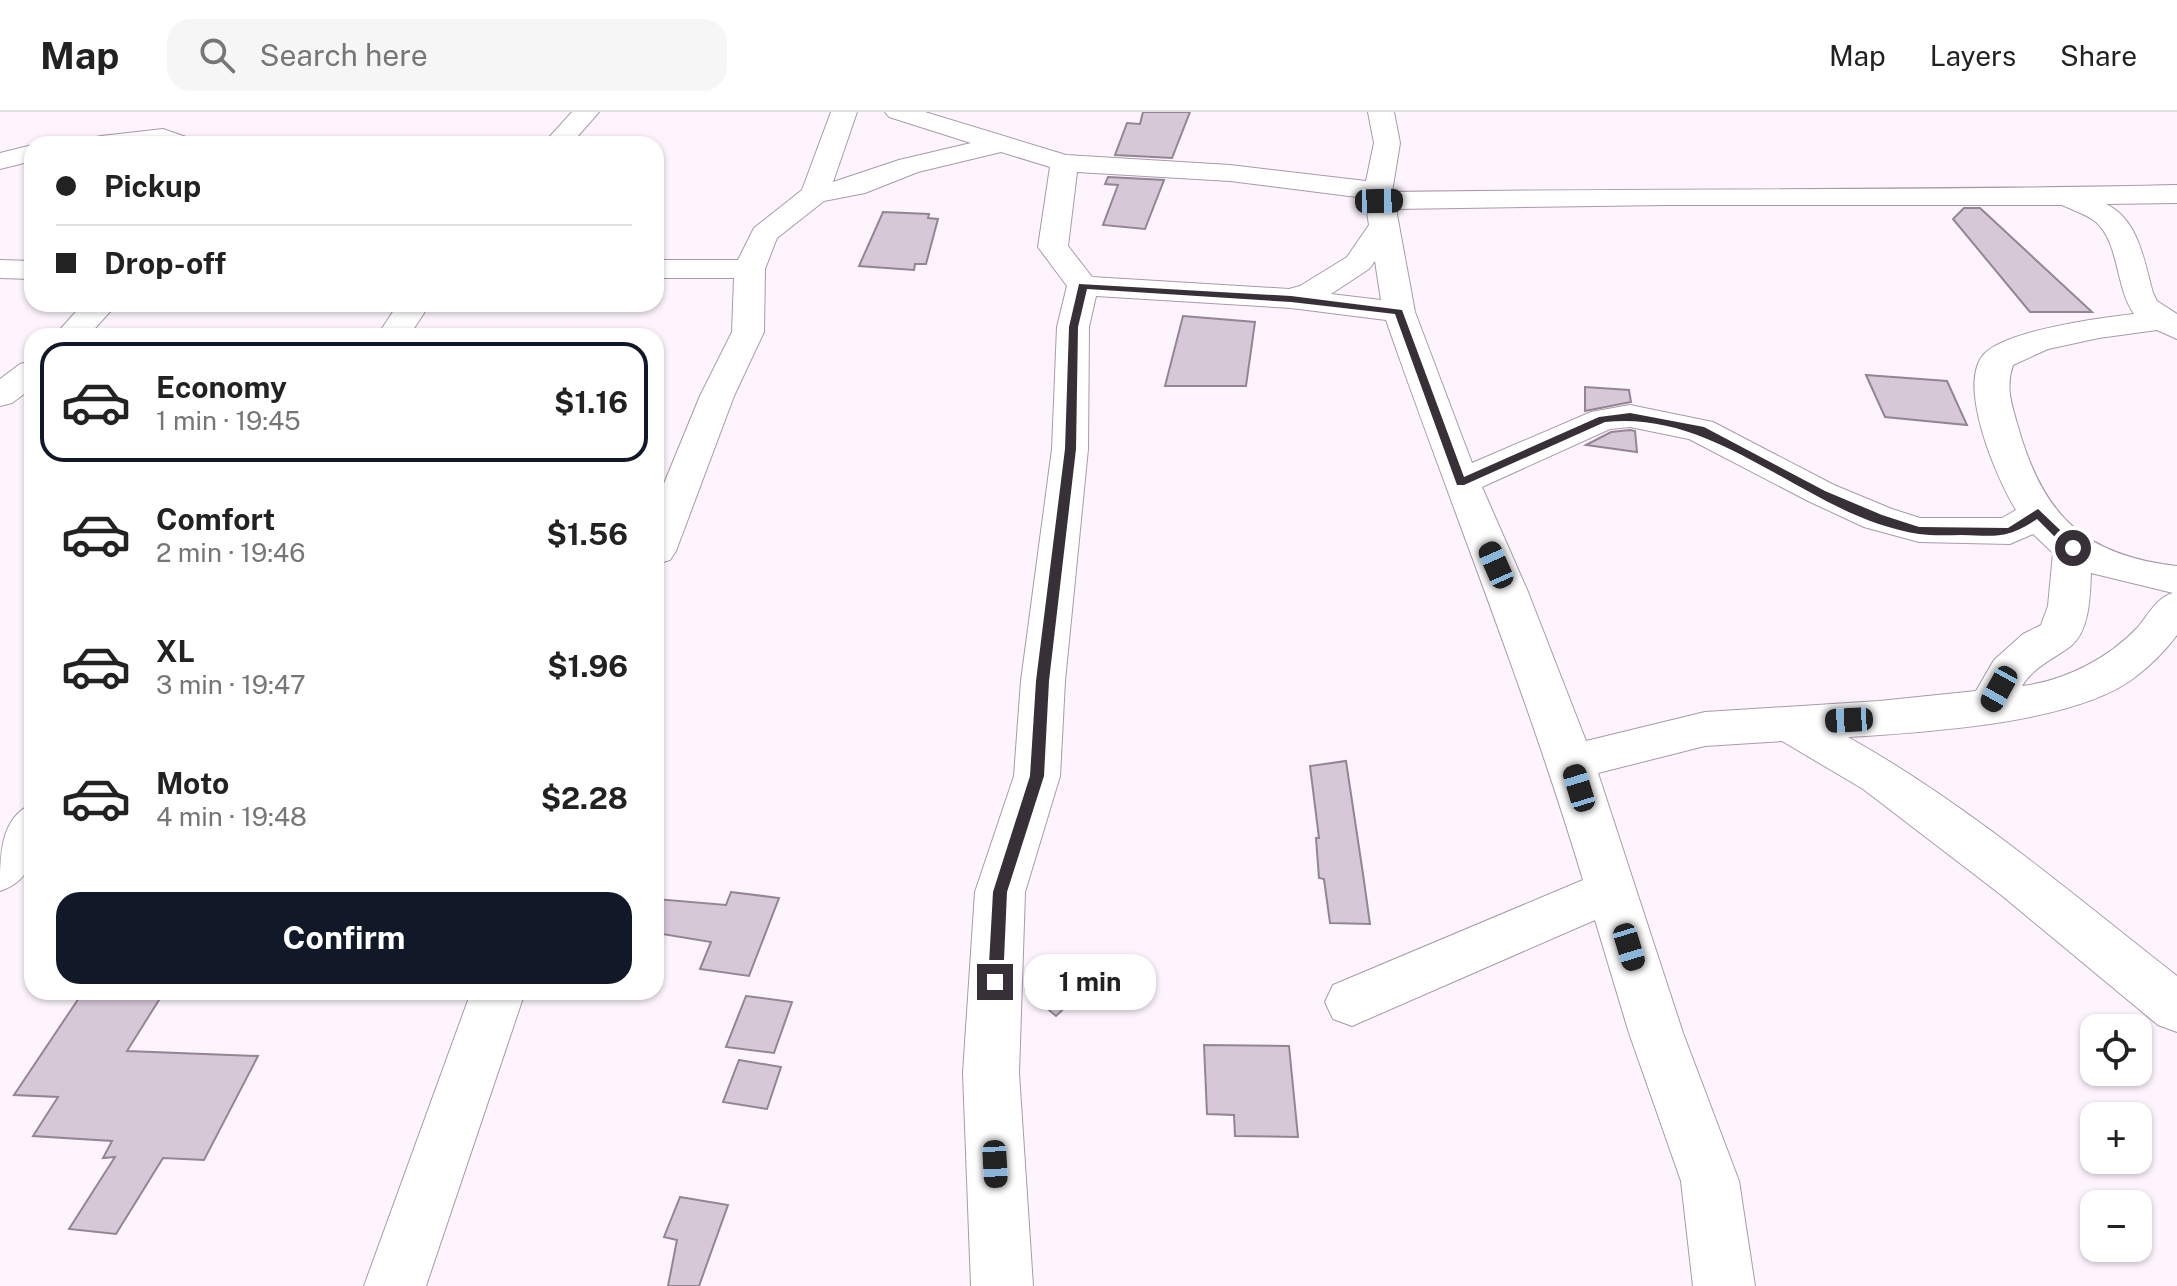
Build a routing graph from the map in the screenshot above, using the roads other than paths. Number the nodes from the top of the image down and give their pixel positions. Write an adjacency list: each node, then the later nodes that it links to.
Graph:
1 (586, 112): 5 (street)
2 (844, 112): 10 (street)
3 (898, 112): 6 (street)
4 (1381, 112): 13 (street)
5 (564, 136)
6 (1003, 144): 9 (street); 10 (street)
7 (24, 155): 8 (street)
8 (0, 161)
9 (1064, 163): 13 (street); 18 (street)
10 (815, 194): 16 (street)
11 (2177, 194): 12 (street)
12 (2066, 196): 13 (street); 22 (street)
13 (1380, 206): 19 (street); 21 (street)
14 (0, 269): 17 (street)
15 (664, 269): 16 (street)
16 (750, 269): 28 (street)
17 (24, 270)
18 (1083, 286): 19 (street); 42 (street)
19 (1291, 299): 21 (street)
20 (93, 312): 23 (street)
21 (1399, 312): 26 (street)
22 (2170, 325): 27 (street)
23 (78, 328)
24 (24, 377): 25 (street)
25 (0, 396)
26 (1461, 482): 27 (street); 34 (street)
27 (2038, 513): 29 (street)
28 (664, 531)
29 (2073, 548): 30 (street); 32 (street)
30 (2177, 580)
31 (2177, 606): 32 (street)
32 (1989, 707): 33 (street)
33 (1789, 724): 34 (street); 40 (street)
34 (1571, 762): 37 (street)
35 (24, 835): 36 (street)
36 (0, 871)
37 (1611, 890): 39 (street); 43 (street)
38 (495, 1000): 41 (street)
39 (1352, 1002)
40 (2177, 1008)
41 (395, 1286)
42 (1002, 1286)
43 (1724, 1286)

